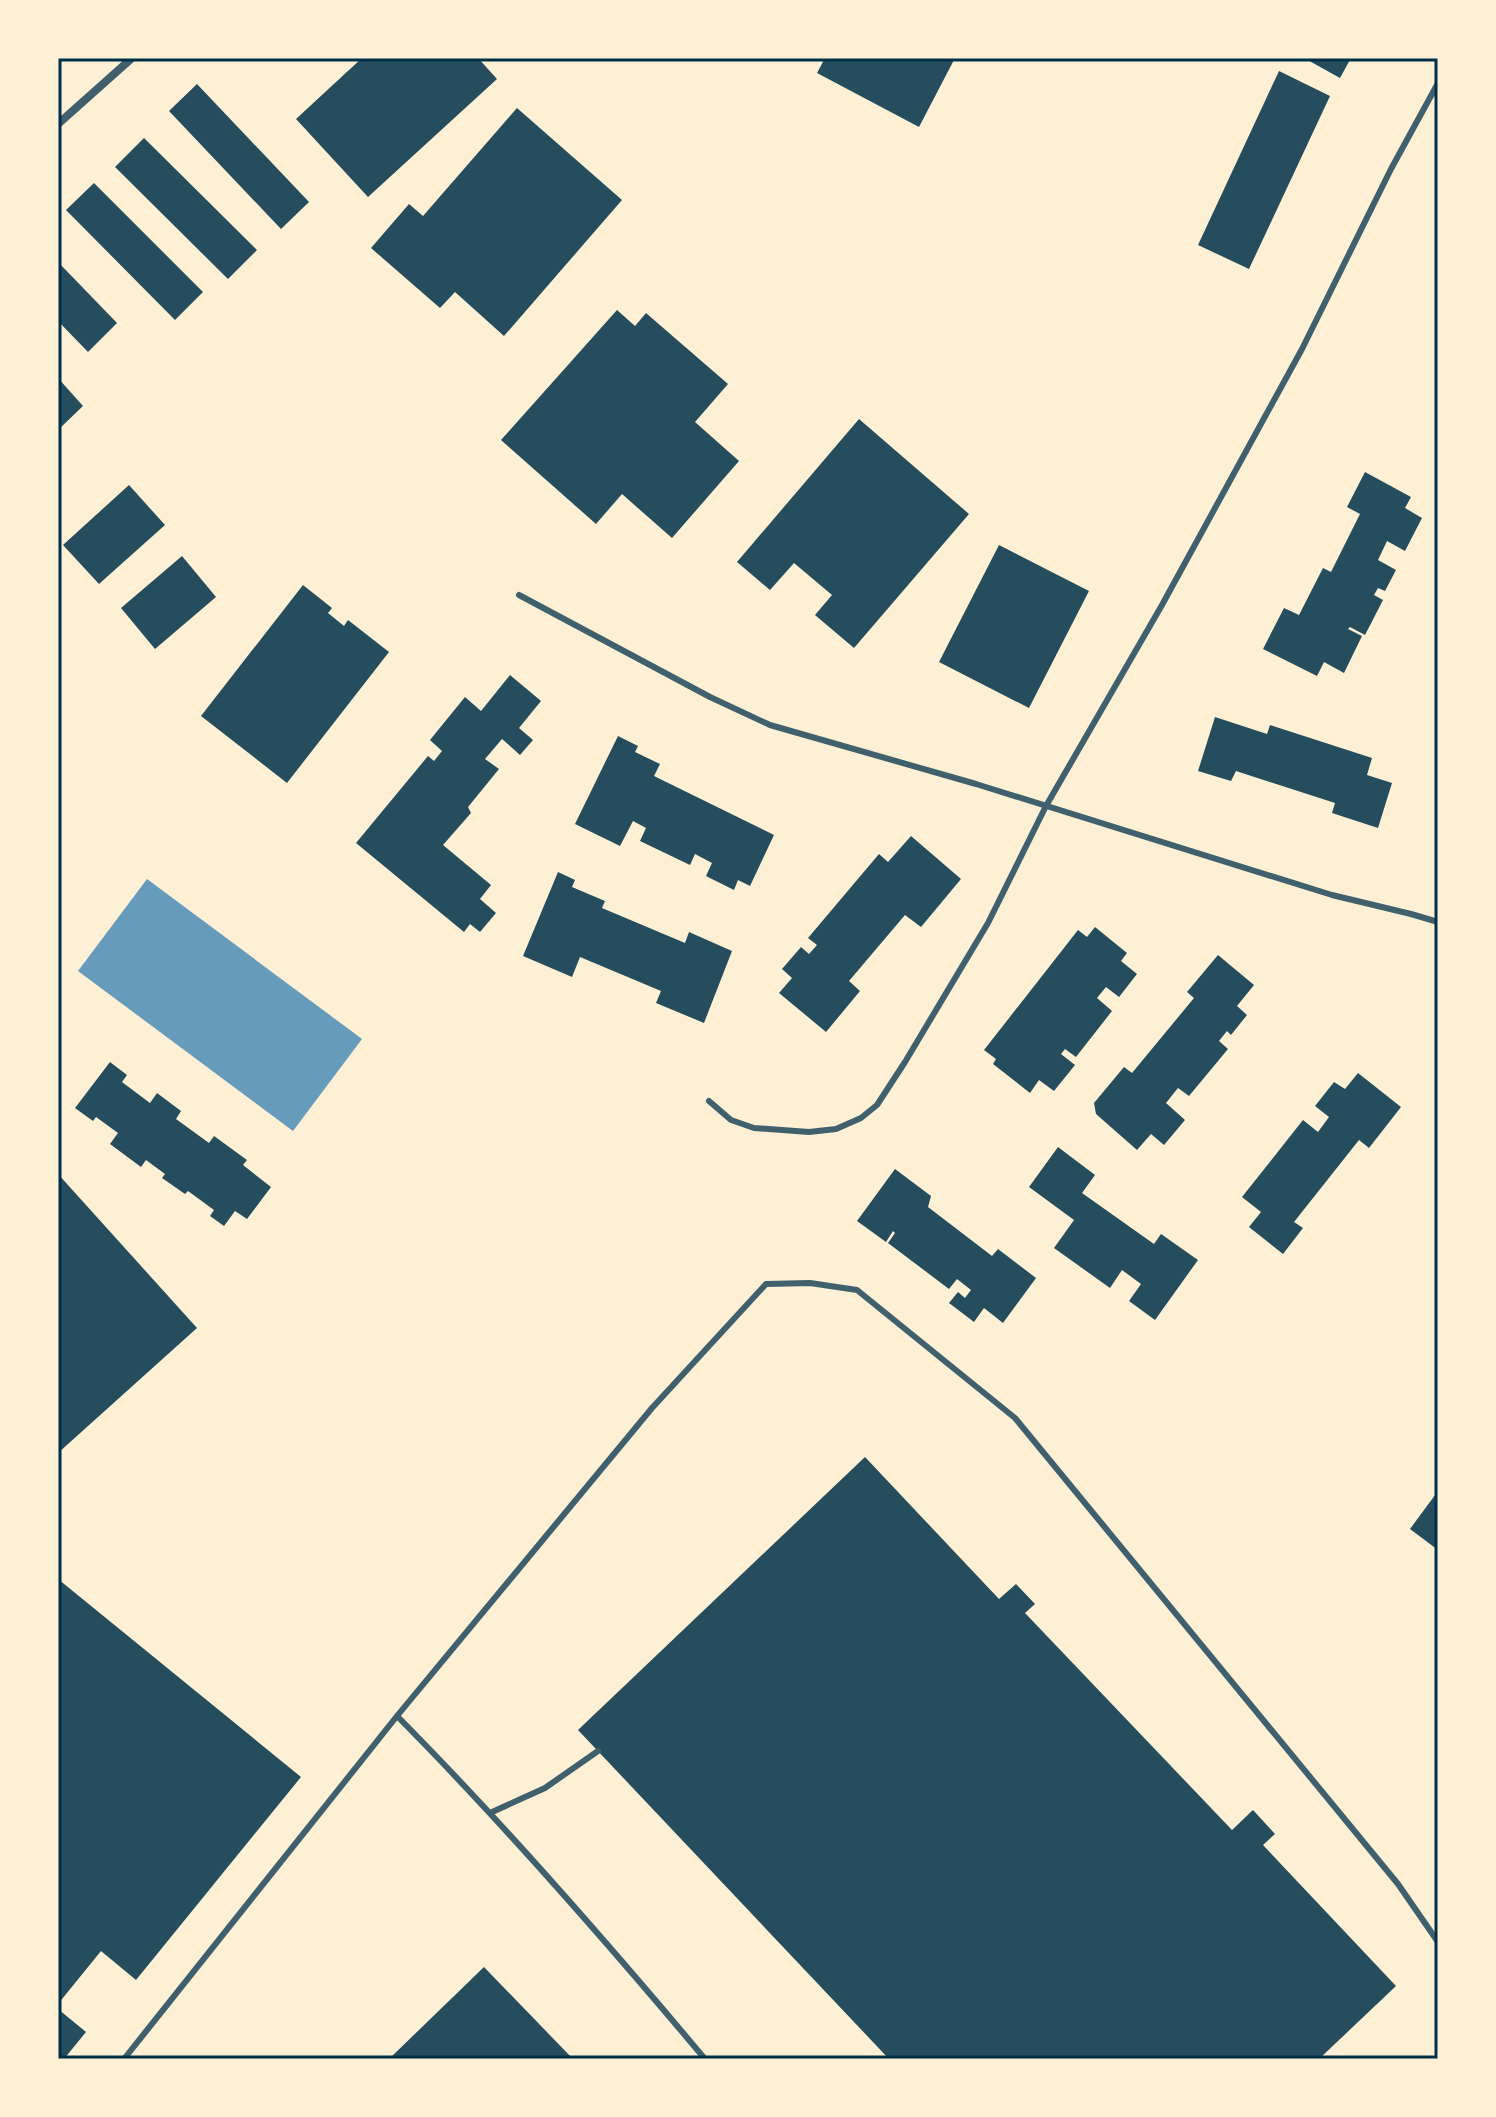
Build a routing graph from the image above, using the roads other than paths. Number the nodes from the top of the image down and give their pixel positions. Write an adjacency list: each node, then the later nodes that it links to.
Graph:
1 (132, 58): 3 (street)
2 (1438, 83): 5 (lane)
3 (58, 124)
4 (519, 595): 5 (lane)
5 (1046, 806): 6 (lane); 7 (lane)
6 (1438, 922)
7 (709, 1101)
8 (397, 1716): 10 (lane); 11 (lane); 12 (lane)
9 (598, 1751): 10 (lane)
10 (490, 1813): 13 (lane)
11 (1438, 1942)
12 (124, 2059)
13 (705, 2059)

